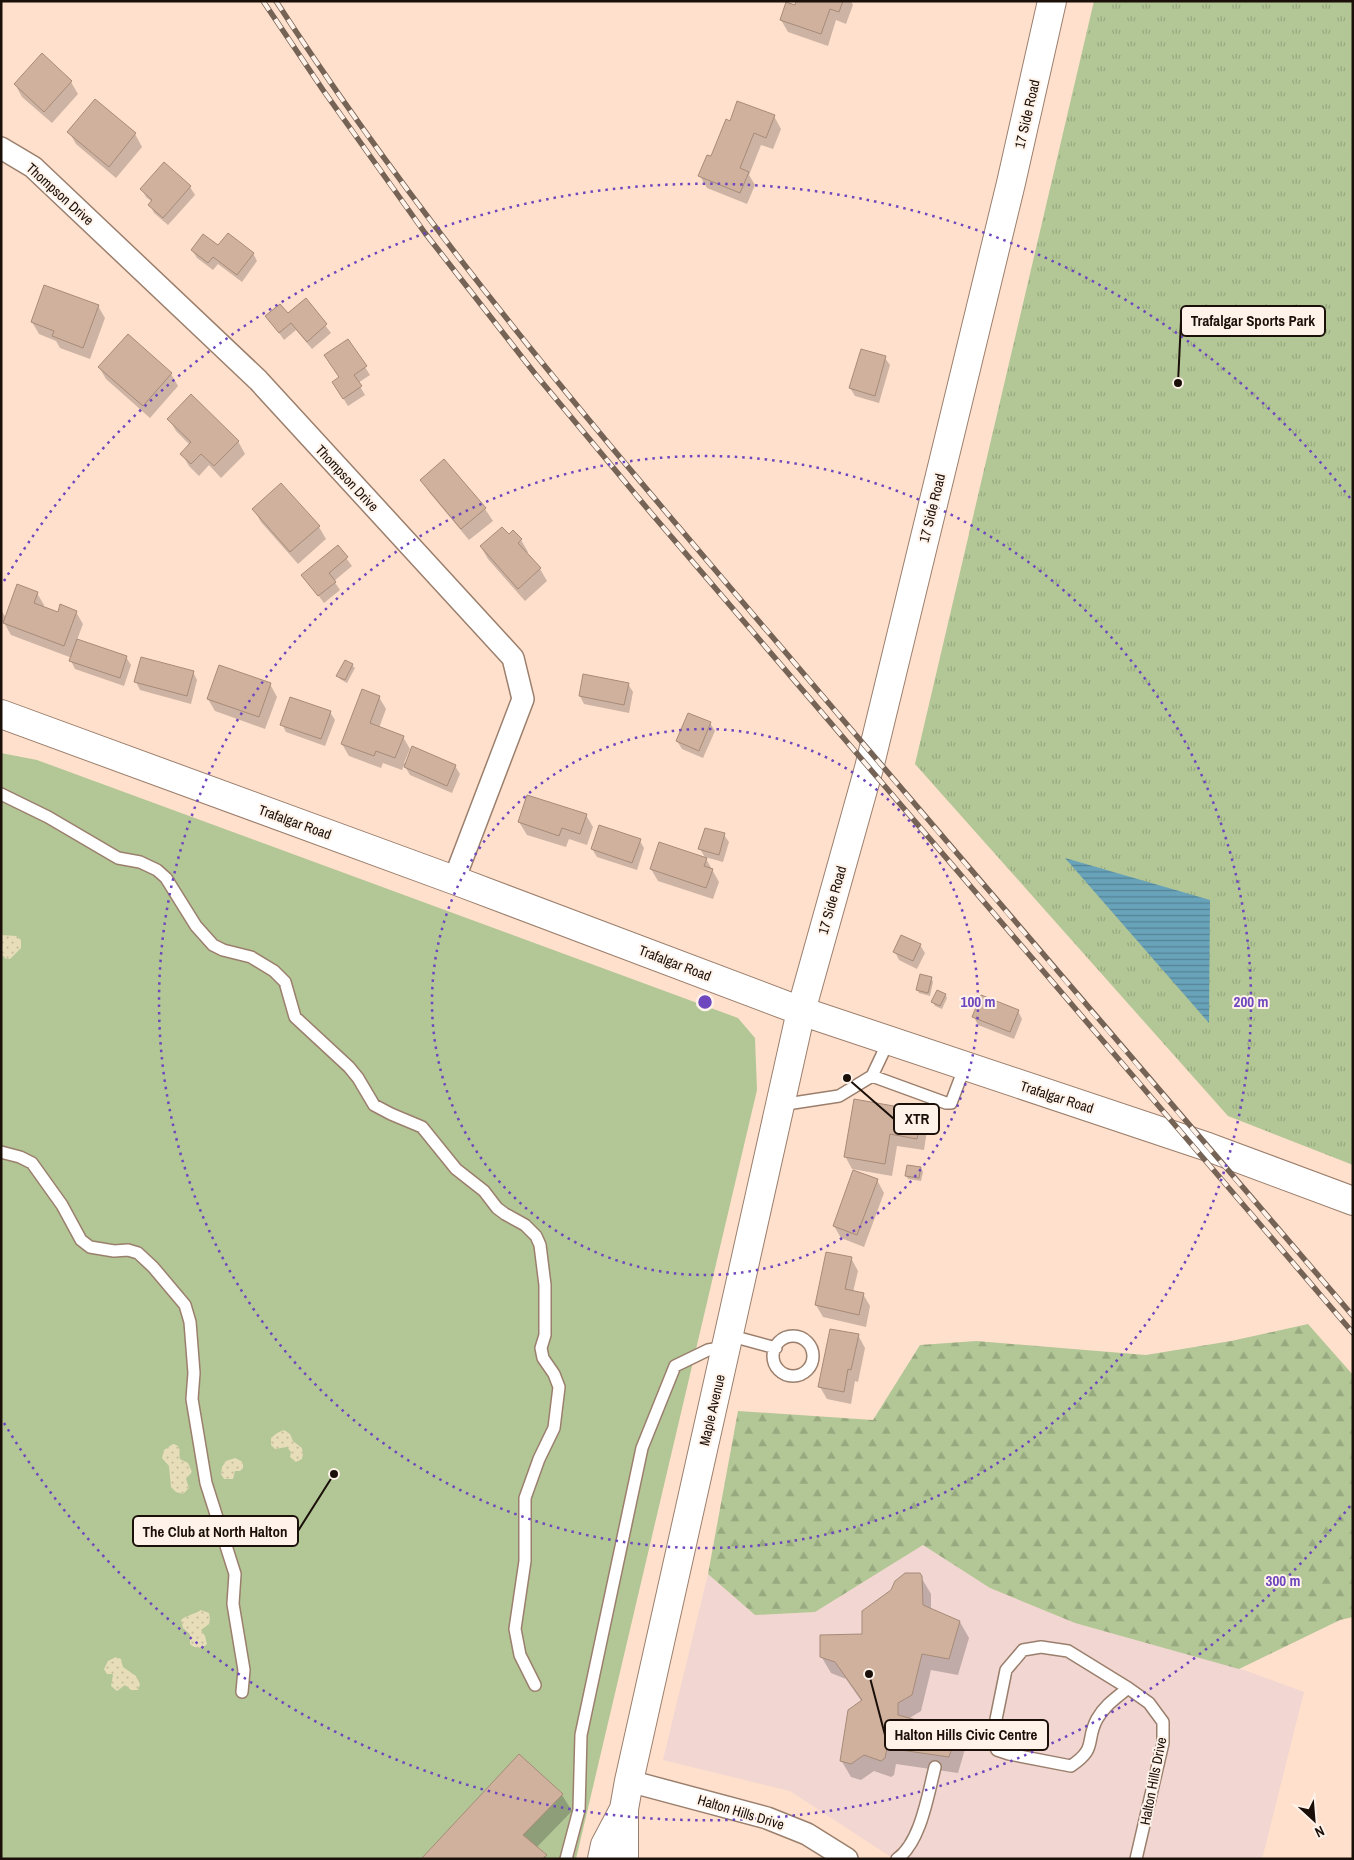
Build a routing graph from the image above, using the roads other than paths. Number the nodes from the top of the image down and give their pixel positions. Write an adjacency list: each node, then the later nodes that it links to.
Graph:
1 (1052, 1): 6 (main road, 17 Side Road)
2 (1, 148): 5 (street, Thompson Drive)
3 (1, 714): 5 (main road, Trafalgar Road)
4 (1, 794): 15 (lane)
5 (454, 880): 6 (main road, Trafalgar Road)
6 (801, 1011): 7 (main road, Trafalgar Road); 10 (main road, Maple Avenue)
7 (889, 1040): 8 (main road, Trafalgar Road); 9 (lane)
8 (965, 1066): 9 (lane); 12 (main road, Trafalgar Road)
9 (872, 1076): 10 (lane)
10 (780, 1105): 13 (main road, Maple Avenue)
11 (1, 1152): 17 (lane)
12 (1353, 1201)
13 (727, 1341): 14 (lane); 19 (main road, Maple Avenue); 21 (lane)
14 (776, 1348)
15 (535, 1685)
16 (1128, 1688): 16 (lane, Halton Hills Drive); 26 (lane, Halton Hills Drive)
17 (242, 1692)
18 (935, 1767): 25 (lane)
19 (629, 1780): 20 (main road, Maple Avenue); 24 (street, Halton Hills Drive)
20 (624, 1809): 22 (main road, Maple Avenue); 23 (main road, Maple Avenue)
21 (566, 1859)
22 (602, 1859)
23 (624, 1859)
24 (847, 1859)
25 (897, 1859)
26 (1136, 1859)

